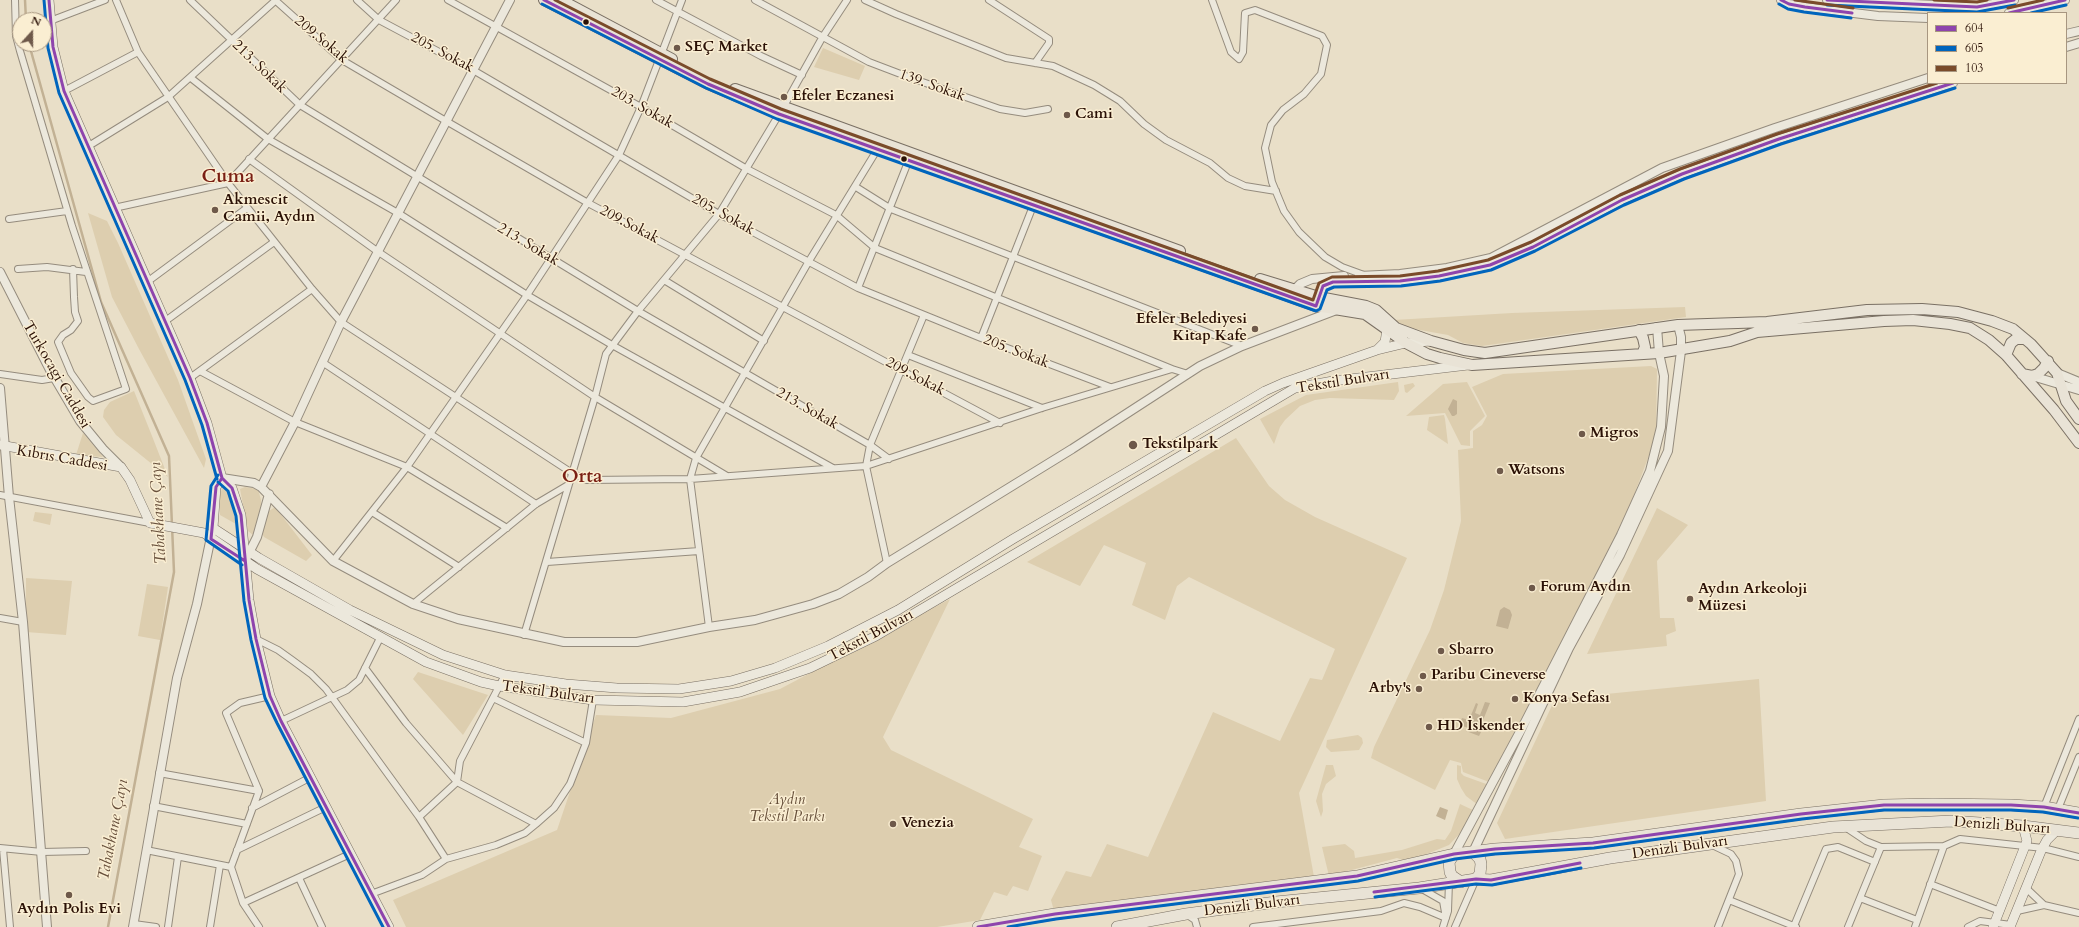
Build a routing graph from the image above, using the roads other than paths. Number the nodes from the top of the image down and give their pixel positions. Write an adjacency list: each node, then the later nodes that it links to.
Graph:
1 (15, 0): 70 (street)
2 (49, 0): 24 (main road)
3 (105, 0): 28 (street)
4 (116, 0): 38 (street)
5 (190, 0): 35 (street, 213. Sokak)
6 (275, 0): 35 (street); 40 (street, 209.Sokak)
7 (357, 0): 29 (street, 205. Sokak)
8 (396, 0): 29 (street)
9 (448, 0): 30 (street, 203. Sokak)
10 (510, 0): 30 (street)
11 (544, 0): 39 (main road)
12 (561, 0): 39 (main road)
13 (656, 0): 25 (street)
14 (682, 0): 25 (street)
15 (755, 0): 34 (street, 139. Sokak)
16 (847, 0): 34 (street)
17 (865, 0): 41 (street)
18 (989, 0): 41 (street)
19 (1212, 0): 64 (street)
20 (1781, 0): 27 (street)
21 (1827, 0): 22 (street)
22 (2014, 0)
23 (2065, 0): 26 (street)
24 (50, 12)
25 (677, 12): 39 (street); 43 (street)
26 (2013, 12)
27 (1927, 18)
28 (52, 20)
29 (379, 20): 40 (street); 42 (street, 205. Sokak)
30 (496, 26): 42 (street); 50 (street, 203. Sokak)
31 (2079, 31): 32 (street)
32 (2067, 34)
33 (52, 38): 47 (main road)
34 (822, 38): 43 (street); 51 (street, 139. Sokak)
35 (232, 41): 44 (street); 49 (street, 213. Sokak)
36 (2079, 42): 37 (street)
37 (2067, 47)
38 (138, 52): 47 (street); 48 (street)
39 (660, 57): 50 (street); 52 (main road)
40 (342, 60): 49 (street); 53 (street, 209.Sokak)
41 (1035, 63): 64 (street)
42 (474, 70): 53 (street); 57 (street, 205. Sokak)
43 (802, 75): 52 (street)
44 (191, 78): 48 (street); 54 (street)
45 (1927, 78): 86 (street)
46 (1950, 84): 94 (street)
47 (64, 91): 55 (main road)
48 (168, 97): 55 (street); 62 (street)
49 (300, 105): 54 (street); 61 (street, 213. Sokak)
50 (641, 107): 57 (street); 60 (street, 203. Sokak)
51 (1048, 109)
52 (781, 110): 56 (main road); 58 (main road); 60 (street)
53 (446, 121): 61 (street); 66 (street, 209.Sokak)
54 (268, 139): 59 (street); 71 (street)
55 (87, 147): 67 (main road)
56 (877, 150): 58 (main road); 63 (street)
57 (619, 155): 66 (street); 72 (street, 205. Sokak)
58 (906, 157): 65 (main road); 69 (street)
59 (250, 159): 62 (street); 77 (street)
60 (747, 169): 72 (street); 73 (street, 203. Sokak)
61 (417, 177): 71 (street); 80 (street, 213. Sokak)
62 (228, 183): 67 (street); 68 (street)
63 (856, 187): 69 (street); 73 (street)
64 (1276, 191): 86 (street)
65 (1034, 202): 79 (street); 91 (main road); 94 (main road)
66 (588, 203): 78 (street, 209.Sokak); 80 (street)
67 (114, 208): 88 (main road)
68 (247, 208): 75 (street); 88 (street)
69 (891, 209): 76 (street); 79 (street)
70 (67, 211): 74 (street); 85 (street)
71 (398, 212): 77 (street); 92 (street)
72 (719, 214): 78 (street); 81 (street, 205. Sokak)
73 (836, 215): 76 (street, 203. Sokak); 81 (street)
74 (9, 219)
75 (274, 242): 90 (street); 99 (street)
76 (875, 248): 89 (street); 93 (street, 203. Sokak)
77 (378, 252): 100 (street); 105 (street)
78 (685, 255): 87 (street); 95 (street, 209.Sokak)
79 (1012, 257): 93 (street); 112 (street)
80 (552, 259): 92 (street); 97 (street, 213. Sokak)
81 (809, 261): 89 (street, 205. Sokak); 95 (street)
82 (74, 269): 83 (street); 85 (street); 85 (street)
83 (18, 270)
84 (0, 272): 131 (street, Turkocagi Caddesi)
85 (86, 272)
86 (1364, 275): 91 (street)
87 (664, 280): 97 (street); 108 (street)
88 (147, 282): 99 (main road)
89 (858, 288): 98 (street, 205. Sokak)
90 (312, 289): 100 (street); 125 (street)
91 (1294, 290): 94 (main road)
92 (528, 295): 105 (street); 111 (street)
93 (995, 297): 106 (street); 124 (street, 203. Sokak)
94 (1317, 301): 96 (main road); 109 (main road)
95 (783, 306): 108 (street); 123 (street, 209.Sokak)
96 (1341, 308): 103 (main road); 112 (street)
97 (638, 311): 111 (street); 128 (street, 213. Sokak)
98 (924, 315): 106 (street, 205. Sokak); 117 (street)
99 (164, 322): 132 (main road)
100 (341, 322): 120 (street); 139 (street)
101 (1678, 325): 102 (main road); 107 (main road); 114 (street)
102 (1657, 327): 104 (main road); 115 (street)
103 (1387, 330): 110 (main road); 113 (main road)
104 (1639, 330): 109 (main road); 116 (main road)
105 (500, 334): 139 (street); 140 (street)
106 (981, 338): 137 (street, 205. Sokak)
107 (2025, 339): 118 (main road); 119 (main road)
108 (764, 341): 128 (street)
109 (1431, 341): 110 (main road, Tekstil Bulvarı)
110 (1406, 343): 113 (main road, Tekstil Bulvarı); 121 (main road)
111 (612, 345): 140 (street); 141 (street)
112 (1242, 346): 129 (street)
113 (1377, 350): 122 (main road, Tekstil Bulvarı)
114 (1681, 351): 115 (main road); 118 (main road); 186 (street)
115 (1659, 353): 116 (main road); 186 (street)
116 (1642, 354): 121 (main road)
117 (908, 355): 123 (street); 142 (street)
118 (2006, 355): 130 (main road)
119 (2048, 361): 126 (main road); 130 (main road)
120 (322, 362): 144 (street); 146 (street)
121 (1472, 365): 133 (main road, Tekstil Bulvarı)
122 (1329, 367): 133 (main road); 188 (main road, Tekstil Bulvarı)
123 (901, 369): 145 (street, 209.Sokak); 148 (street)
124 (1172, 369): 129 (street, 203. Sokak); 137 (street)
125 (200, 371): 132 (street); 144 (street)
126 (2057, 373): 134 (street); 135 (main road)
127 (0, 374): 131 (street)
128 (745, 374): 141 (street); 148 (street, 213. Sokak)
129 (1188, 374): 177 (street)
130 (2027, 375): 135 (street); 147 (main road)
131 (54, 378): 154 (street, Turkocagi Caddesi)
132 (190, 378): 158 (main road)
133 (1333, 381): 193 (main road, Tekstil Bulvarı)
134 (2079, 382)
135 (2062, 386): 138 (street); 143 (main road)
136 (0, 388): 149 (street)
137 (1110, 388): 142 (street)
138 (2079, 390)
139 (455, 397): 146 (street); 156 (street)
140 (595, 398): 150 (street); 156 (street)
141 (725, 408): 150 (street); 155 (street)
142 (1042, 408): 145 (street)
143 (2079, 419)
144 (295, 422): 152 (street); 161 (street)
145 (1000, 423): 151 (street)
146 (430, 433): 152 (street); 165 (street)
147 (2079, 443)
148 (870, 445): 151 (street, 213. Sokak); 153 (street)
149 (2, 447): 154 (main road, Kıbrıs Caddesi); 164 (street)
150 (696, 458): 157 (street); 159 (street)
151 (889, 459): 153 (street)
152 (407, 466): 166 (street); 169 (street)
153 (866, 466): 155 (street); 177 (street)
154 (122, 468): 167 (main road)
155 (834, 468): 157 (street)
156 (572, 473): 159 (street); 160 (street)
157 (727, 476): 159 (street)
158 (222, 478): 161 (street); 168 (main road); 172 (main road)
159 (690, 479): 173 (street)
160 (568, 485): 165 (street); 176 (street)
161 (261, 487): 162 (street)
162 (269, 494): 172 (street); 175 (street)
163 (0, 495): 164 (street)
164 (9, 497): 167 (street); 181 (street)
165 (536, 504): 169 (street)
166 (372, 512): 175 (street); 178 (street)
167 (150, 522): 170 (main road)
168 (213, 528): 170 (main road); 171 (street); 172 (main road, Tekstil Bulvarı)
169 (507, 528): 178 (street)
170 (202, 532): 171 (main road, Tekstil Bulvarı)
171 (211, 539): 174 (main road, Tekstil Bulvarı); 198 (street)
172 (247, 550): 174 (main road); 188 (main road, Tekstil Bulvarı)
173 (699, 551): 176 (street); 182 (street)
174 (245, 561): 184 (main road, Tekstil Bulvarı); 185 (main road)
175 (333, 561): 179 (street)
176 (547, 562): 183 (street)
177 (887, 563): 182 (street)
178 (460, 568): 179 (street)
179 (413, 604): 183 (street)
180 (0, 618): 181 (street)
181 (23, 622): 224 (street)
182 (709, 627): 183 (street)
183 (524, 635)
184 (380, 638): 187 (street); 189 (main road, Tekstil Bulvarı)
185 (256, 639): 190 (main road); 191 (street)
186 (1564, 653): 225 (street); 227 (street)
187 (365, 668): 191 (street); 200 (street)
188 (505, 675): 189 (street)
189 (499, 686): 192 (street); 193 (main road, Tekstil Bulvarı)
190 (270, 696): 195 (main road); 201 (street)
191 (332, 697): 195 (street); 208 (street)
192 (494, 698): 196 (street); 200 (street)
193 (593, 700): 196 (street)
194 (2079, 719): 204 (street)
195 (281, 721): 199 (main road)
196 (586, 743): 210 (street)
197 (2079, 757): 206 (street)
198 (159, 773): 201 (street); 202 (street)
199 (311, 777): 203 (main road); 205 (street)
200 (457, 782): 208 (street); 210 (street)
201 (259, 791): 205 (street)
202 (153, 806): 209 (street); 221 (street)
203 (326, 807): 222 (street); 226 (main road)
204 (2044, 807): 206 (highway, Denizli Bulvarı); 225 (highway, Denizli Bulvarı)
205 (252, 808): 209 (street)
206 (2058, 809): 207 (highway, Denizli Bulvarı)
207 (2079, 813)
208 (419, 817): 230 (street)
209 (246, 824): 222 (street)
210 (536, 824): 230 (street)
211 (1844, 826): 212 (highway, Denizli Bulvarı); 215 (highway, Denizli Bulvarı); 218 (street)
212 (2023, 826): 213 (highway, Denizli Bulvarı); 217 (main road)
213 (2057, 830): 214 (highway, Denizli Bulvarı); 220 (main road)
214 (2079, 833)
215 (1708, 843): 236 (highway, Denizli Bulvarı); 244 (street)
216 (1944, 846): 217 (street); 218 (street); 239 (street)
217 (2025, 846): 220 (street); 247 (main road)
218 (1881, 847): 231 (street)
219 (1, 848): 224 (street); 257 (street)
220 (2043, 848): 229 (street); 241 (main road)
221 (146, 850): 228 (street); 255 (street)
222 (237, 850): 234 (street)
223 (86, 851): 224 (street)
224 (42, 852): 258 (street)
225 (1473, 852): 227 (highway, Denizli Bulvarı); 236 (highway)
226 (350, 854): 235 (street); 242 (main road)
227 (1454, 854): 233 (highway); 265 (highway, Denizli Bulvarı)
228 (178, 856): 232 (street); 260 (street)
229 (2079, 857)
230 (446, 859): 242 (street)
231 (1875, 862): 243 (street); 272 (street)
232 (220, 865): 234 (street); 261 (street)
233 (1449, 867): 237 (highway); 238 (street)
234 (231, 868): 245 (street)
235 (299, 878): 245 (street); 263 (street)
236 (1476, 879): 237 (highway, Denizli Bulvarı); 270 (street)
237 (1461, 882): 238 (highway, Denizli Bulvarı)
238 (1448, 884): 240 (highway, Denizli Bulvarı); 251 (street)
239 (1930, 884): 247 (street); 252 (street)
240 (1419, 888): 250 (highway, Denizli Bulvarı); 251 (street)
241 (2026, 888): 246 (street); 248 (main road)
242 (371, 894): 264 (main road)
243 (1860, 898): 252 (street); 273 (street)
244 (1729, 900): 253 (street); 271 (street)
245 (243, 903): 262 (street)
246 (2044, 905): 248 (street); 249 (street)
247 (2000, 911): 254 (main road)
248 (2017, 911): 256 (main road)
249 (2079, 912)
250 (1186, 914): 266 (highway, Denizli Bulvarı); 267 (street)
251 (1446, 918): 268 (street); 269 (street)
252 (1917, 920): 274 (street)
253 (1779, 924): 272 (street)
254 (1994, 924): 256 (street); 275 (street)
255 (133, 925): 259 (street)
256 (2011, 926)
257 (10, 927)
258 (47, 927)
259 (156, 927)
260 (168, 927)
261 (210, 927)
262 (259, 927)
263 (322, 927)
264 (388, 927)
265 (978, 927)
266 (1117, 927)
267 (1197, 927)
268 (1253, 927)
269 (1443, 927)
270 (1455, 927)
271 (1718, 927)
272 (1795, 927)
273 (1848, 927)
274 (1915, 927)
275 (1968, 927)

